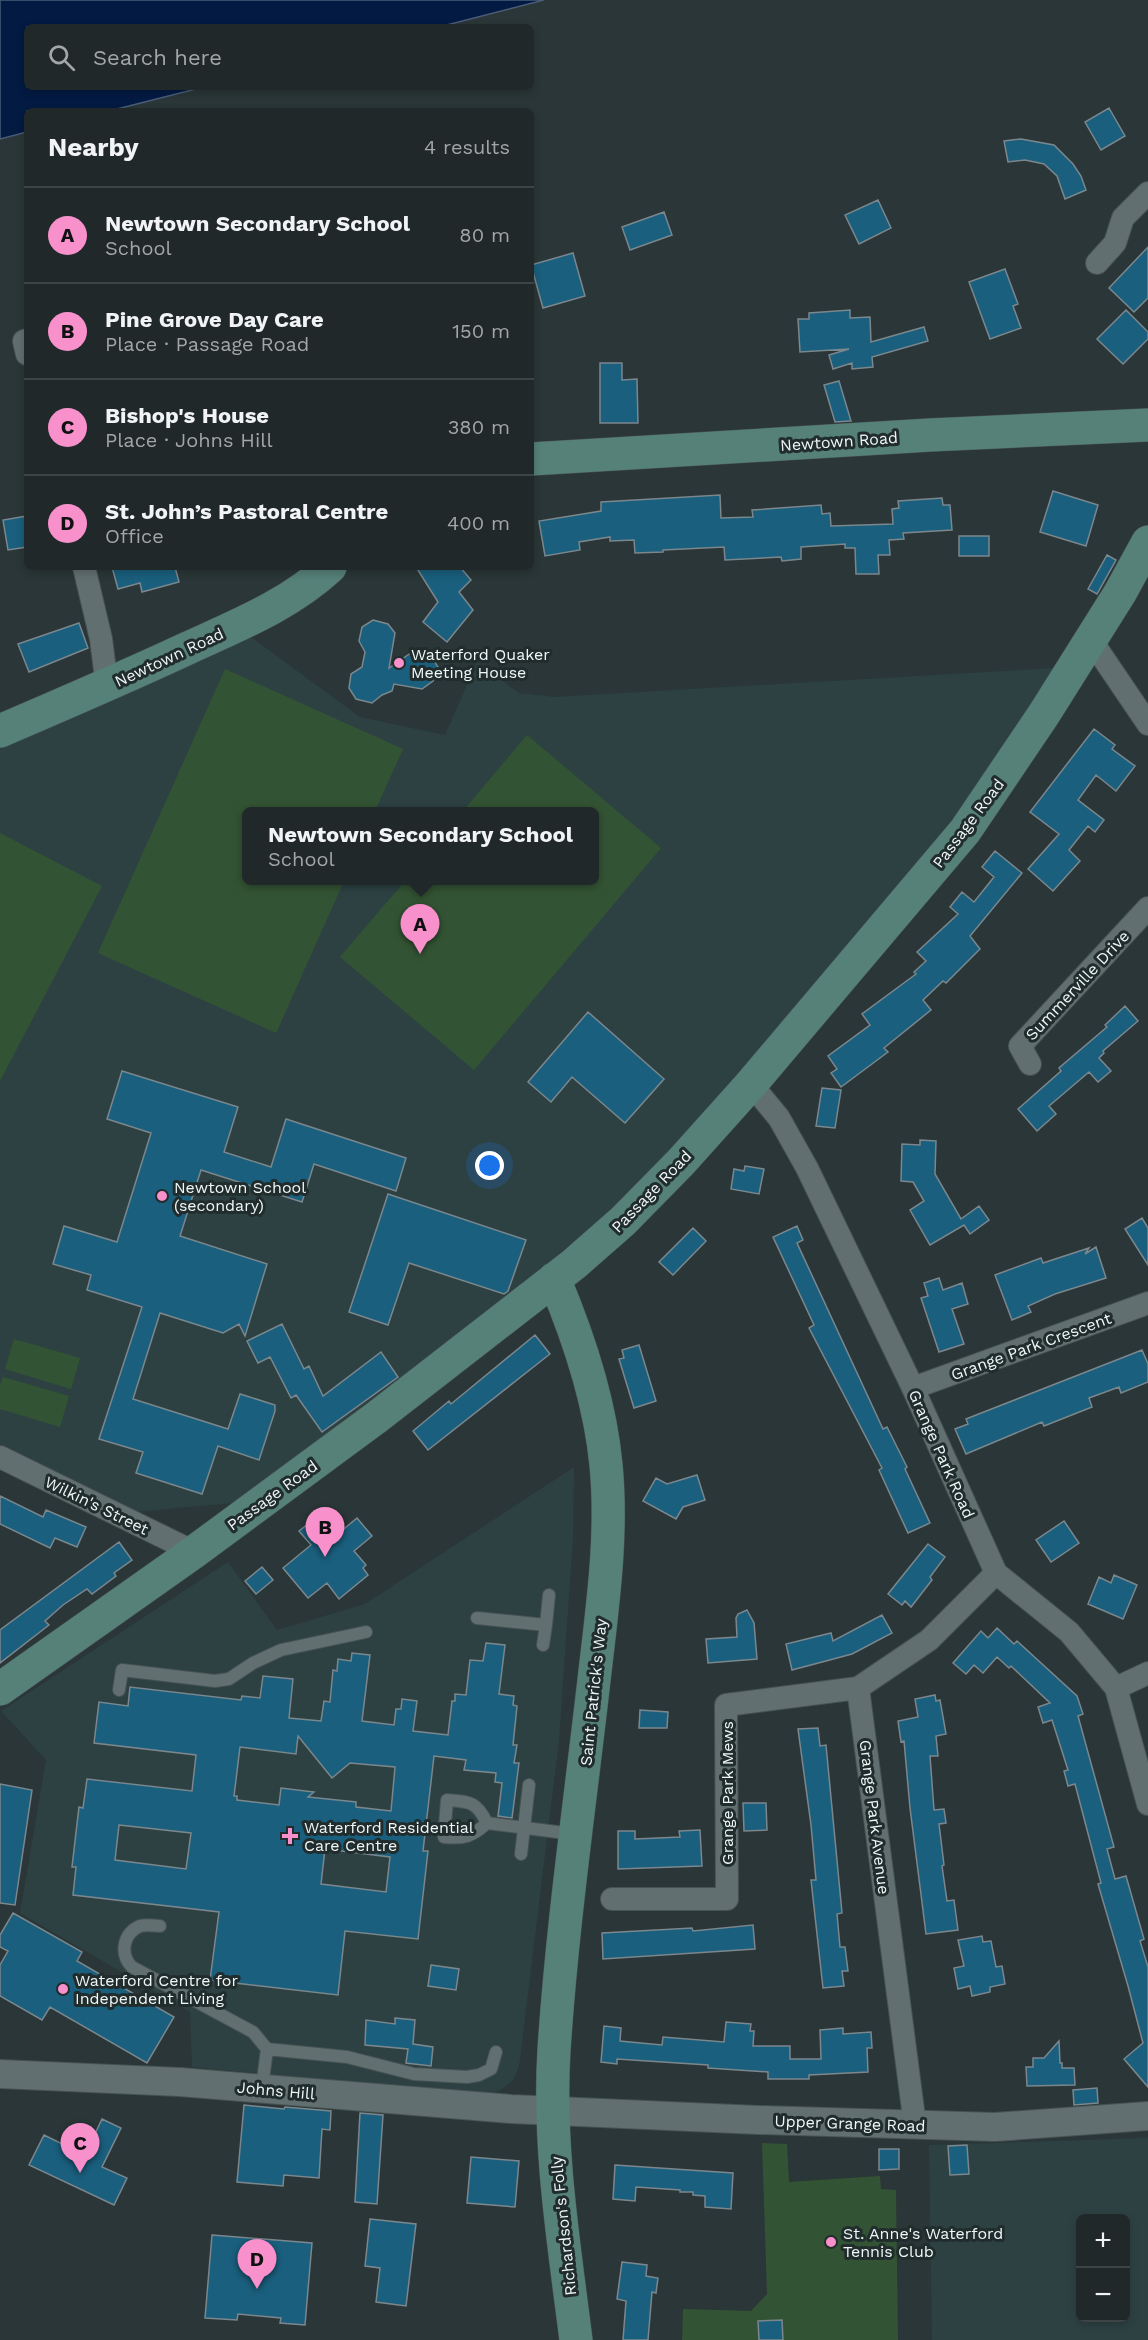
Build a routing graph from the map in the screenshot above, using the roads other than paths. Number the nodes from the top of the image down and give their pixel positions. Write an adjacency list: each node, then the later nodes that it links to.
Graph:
1 (1148, 193): 2 (street)
2 (1097, 263)
3 (1148, 425): 4 (main road, Newtown Road)
4 (534, 459)
5 (1148, 543): 8 (main road, Passage Road)
6 (85, 570): 9 (street)
7 (326, 570): 9 (main road, Newtown Road)
8 (1091, 640): 10 (street); 14 (main road, Passage Road)
9 (107, 686): 11 (main road, Newtown Road)
10 (1148, 724)
11 (0, 731)
12 (1148, 908): 13 (street, Summerville Drive)
13 (1030, 1064)
14 (751, 1084): 15 (main road, Passage Road); 17 (street, Grange Park Road)
15 (554, 1279): 19 (main road, Passage Road); 35 (main road, Saint Patrick's Way)
16 (1148, 1303): 17 (street, Grange Park Crescent)
17 (913, 1388): 20 (street, Grange Park Road)
18 (0, 1457): 19 (street, Wilkin's Street)
19 (194, 1552): 29 (main road, Passage Road)
20 (996, 1573): 27 (street); 28 (street, Grange Park Road)
21 (549, 1594): 23 (lane)
22 (477, 1618): 23 (lane)
23 (546, 1624): 25 (lane)
24 (366, 1632): 30 (lane)
25 (543, 1646)
26 (1148, 1673): 28 (street)
27 (858, 1688): 37 (street, Grange Park Mews); 45 (street, Grange Park Avenue)
28 (1116, 1688): 32 (street, Grange Park Road)
29 (0, 1689)
30 (119, 1690)
31 (529, 1785): 34 (lane)
32 (1148, 1804)
33 (487, 1823): 34 (lane)
34 (524, 1828): 35 (lane); 36 (lane)
35 (577, 1834): 43 (main road, Saint Patrick's Way)
36 (521, 1854)
37 (612, 1899)
38 (160, 1926): 39 (lane)
39 (267, 2049): 40 (lane); 42 (lane)
40 (496, 2052)
41 (0, 2074): 42 (street, Johns Hill)
42 (262, 2088): 43 (street, Johns Hill)
43 (553, 2111): 45 (street, Upper Grange Road); 46 (main road, Richardson's Folly)
44 (1148, 2116): 45 (street, Upper Grange Road)
45 (915, 2125)
46 (576, 2340)

